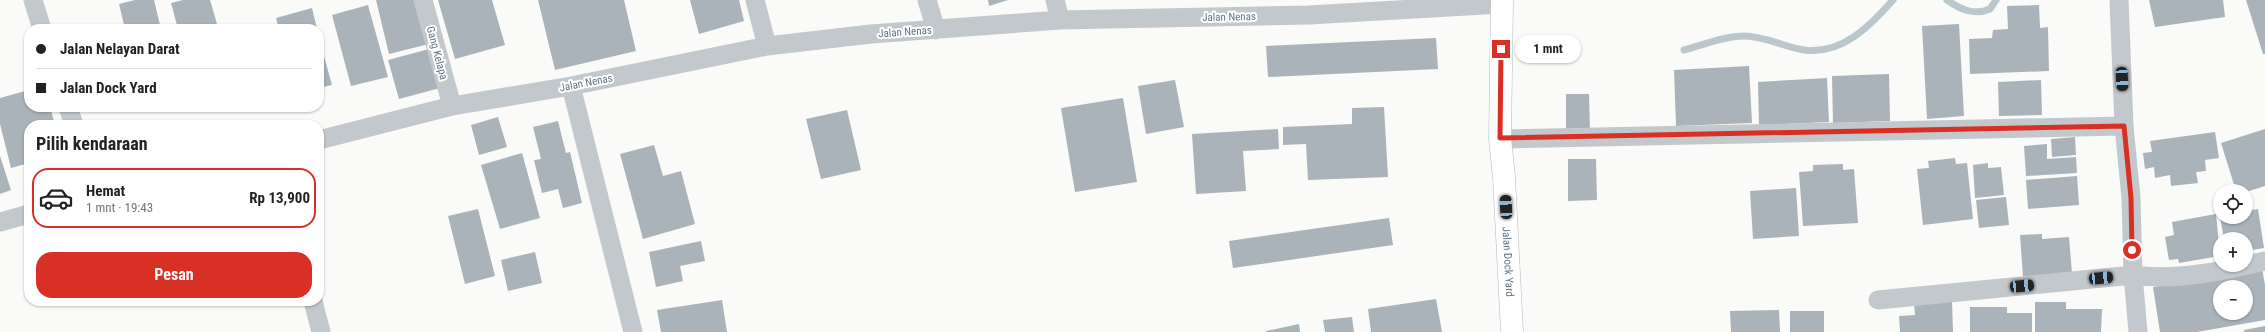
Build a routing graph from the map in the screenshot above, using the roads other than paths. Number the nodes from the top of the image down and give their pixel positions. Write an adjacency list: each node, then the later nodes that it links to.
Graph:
1 (33, 0): 9 (street)
2 (423, 0): 13 (street, Gang Kelapa)
3 (755, 0): 11 (street)
4 (927, 0): 10 (street)
5 (1055, 0): 8 (street)
6 (2119, 0): 14 (street)
7 (1502, 2): 8 (street, Jalan Nenas); 15 (street, Jalan Dock Yard)
8 (1060, 20): 10 (street, Jalan Nenas)
9 (40, 24)
10 (936, 30): 11 (street, Jalan Nenas)
11 (767, 46): 12 (street, Jalan Nenas)
12 (571, 86): 13 (street, Jalan Nenas); 24 (street)
13 (452, 106): 16 (street, Jalan Nenas)
14 (2124, 126): 15 (street); 20 (street)
15 (1500, 138): 25 (street, Jalan Dock Yard)
16 (324, 139)
17 (24, 215): 18 (street)
18 (0, 222)
19 (2265, 261): 20 (street)
20 (2133, 275): 21 (street); 26 (street)
21 (1878, 300)
22 (314, 306): 23 (street)
23 (321, 332)
24 (633, 332)
25 (1512, 332)
26 (2138, 332)

